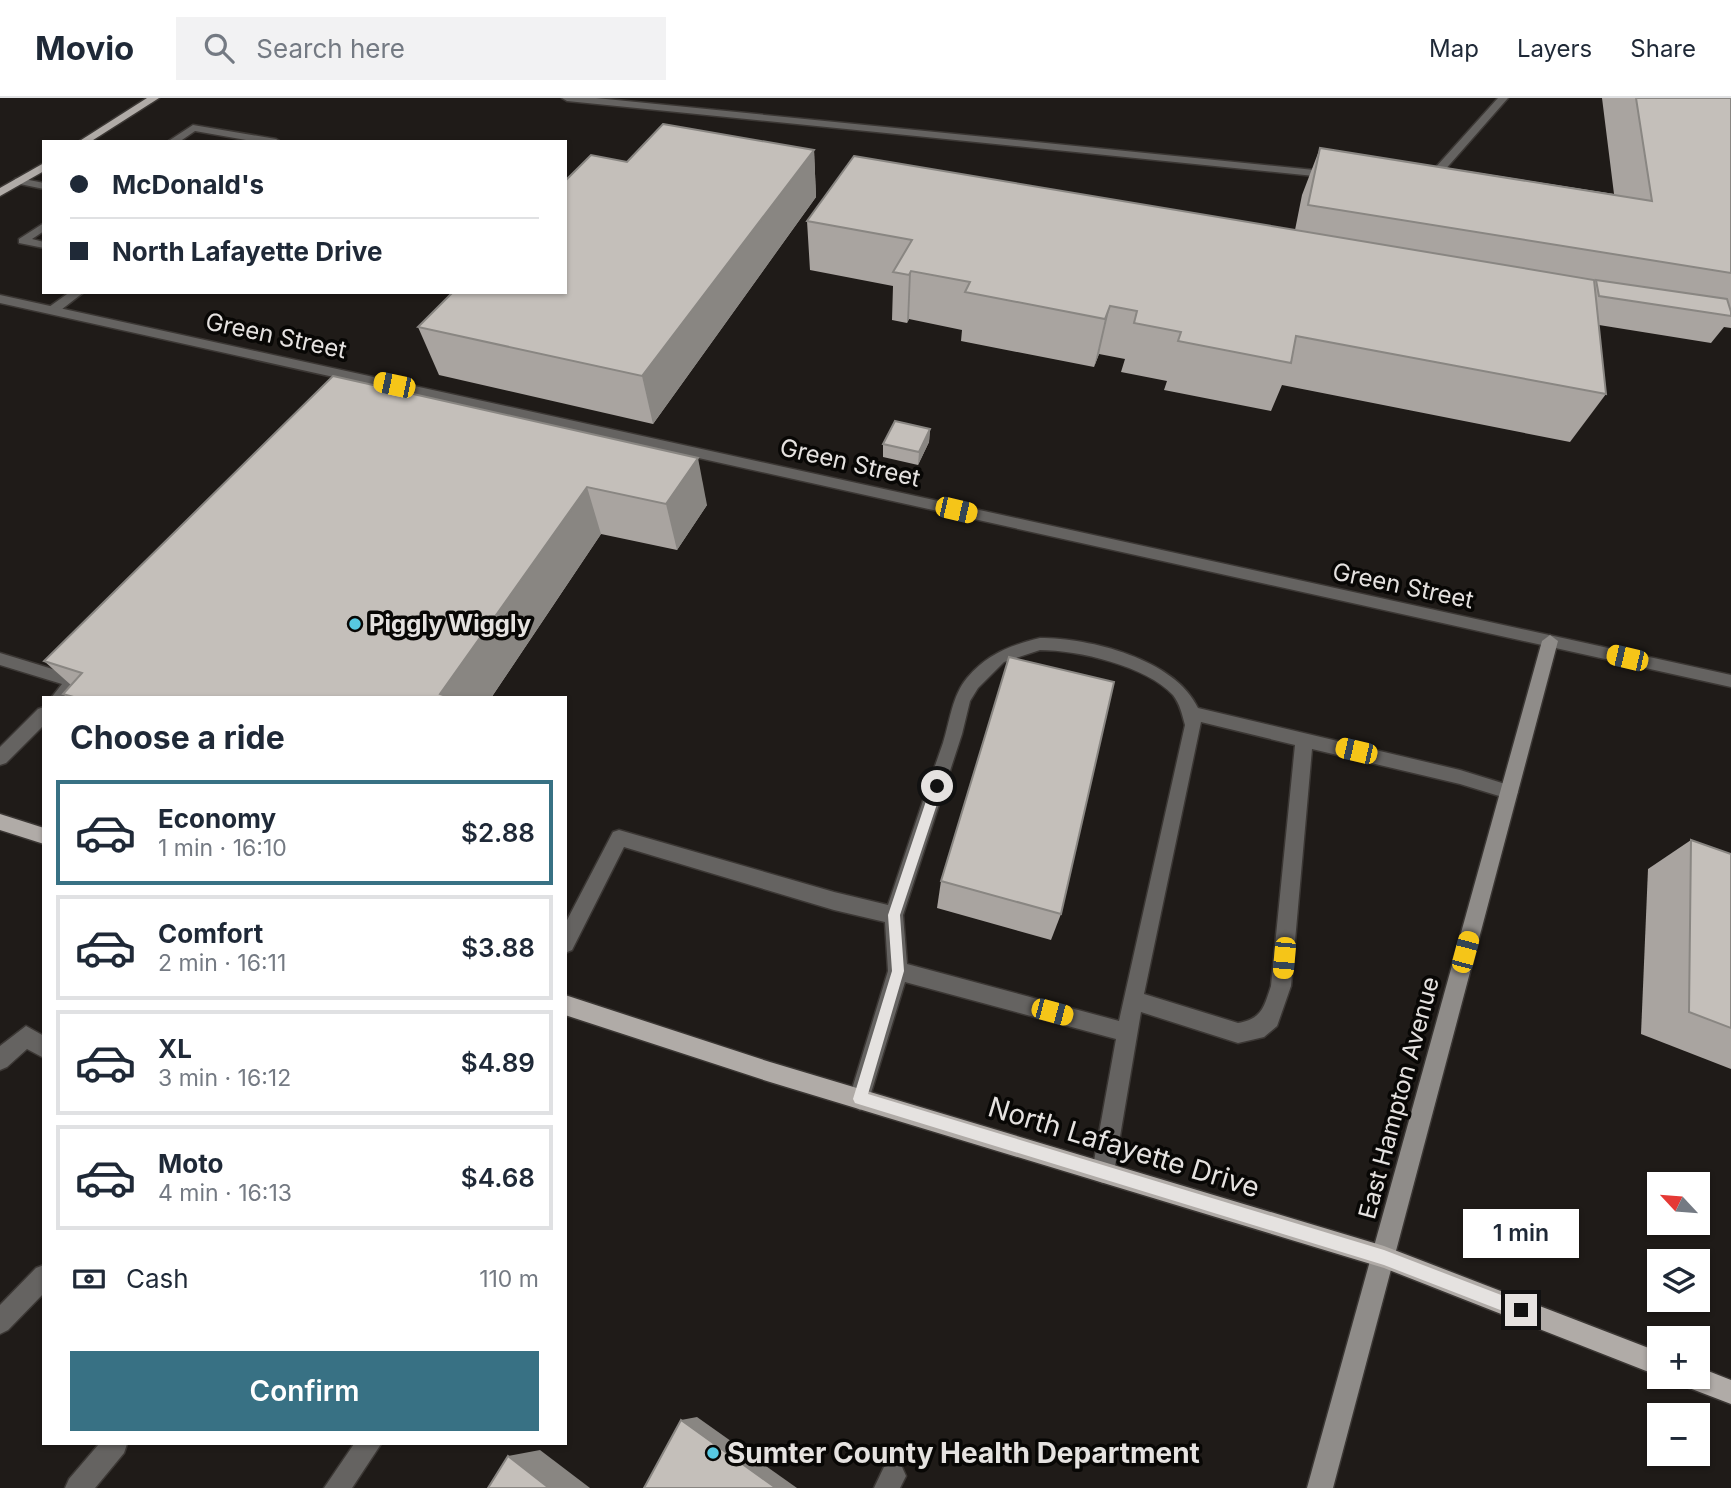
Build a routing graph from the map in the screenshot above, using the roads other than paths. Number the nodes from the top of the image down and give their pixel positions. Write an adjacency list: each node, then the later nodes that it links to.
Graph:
1 (154, 98): 4 (main road)
2 (567, 98): 8 (street)
3 (1503, 98): 9 (street)
4 (86, 140)
5 (175, 140): 6 (street)
6 (264, 140)
7 (42, 167): 10 (main road)
8 (1343, 176)
9 (1413, 177)
10 (19, 181): 11 (street); 12 (main road)
11 (42, 186)
12 (0, 193)
13 (42, 227): 14 (street)
14 (42, 245)
15 (75, 294): 17 (street)
16 (0, 299): 17 (street, Green Street)
17 (53, 310): 18 (street, Green Street)
18 (369, 380): 19 (street); 20 (street, Green Street)
19 (352, 397)
20 (1549, 641): 23 (street, Green Street); 30 (street, East Hampton Avenue)
21 (0, 659): 24 (street)
22 (94, 662): 24 (street)
23 (1731, 681)
24 (75, 682): 25 (street)
25 (61, 696)
26 (1190, 713): 28 (street); 33 (street); 36 (street)
27 (42, 716): 29 (street)
28 (1304, 739): 30 (street); 36 (street)
29 (0, 758)
30 (1509, 792): 43 (street, East Hampton Avenue)
31 (0, 822): 32 (main road)
32 (42, 835)
33 (894, 915): 34 (street); 35 (street)
34 (567, 940)
35 (898, 971): 38 (street); 41 (street)
36 (1133, 1000): 38 (street)
37 (567, 1006): 41 (main road, North Lafayette Drive)
38 (1129, 1032): 42 (street)
39 (42, 1047): 40 (street)
40 (0, 1060)
41 (860, 1099): 42 (main road, North Lafayette Drive)
42 (1103, 1172): 43 (main road, North Lafayette Drive)
43 (1384, 1257): 46 (main road, North Lafayette Drive); 53 (street, East Hampton Avenue)
44 (42, 1278): 45 (street)
45 (0, 1322)
46 (1647, 1359)
47 (1710, 1384): 48 (main road)
48 (1731, 1392)
49 (114, 1445): 51 (street)
50 (368, 1445): 52 (street)
51 (78, 1488)
52 (337, 1488)
53 (1320, 1488)

